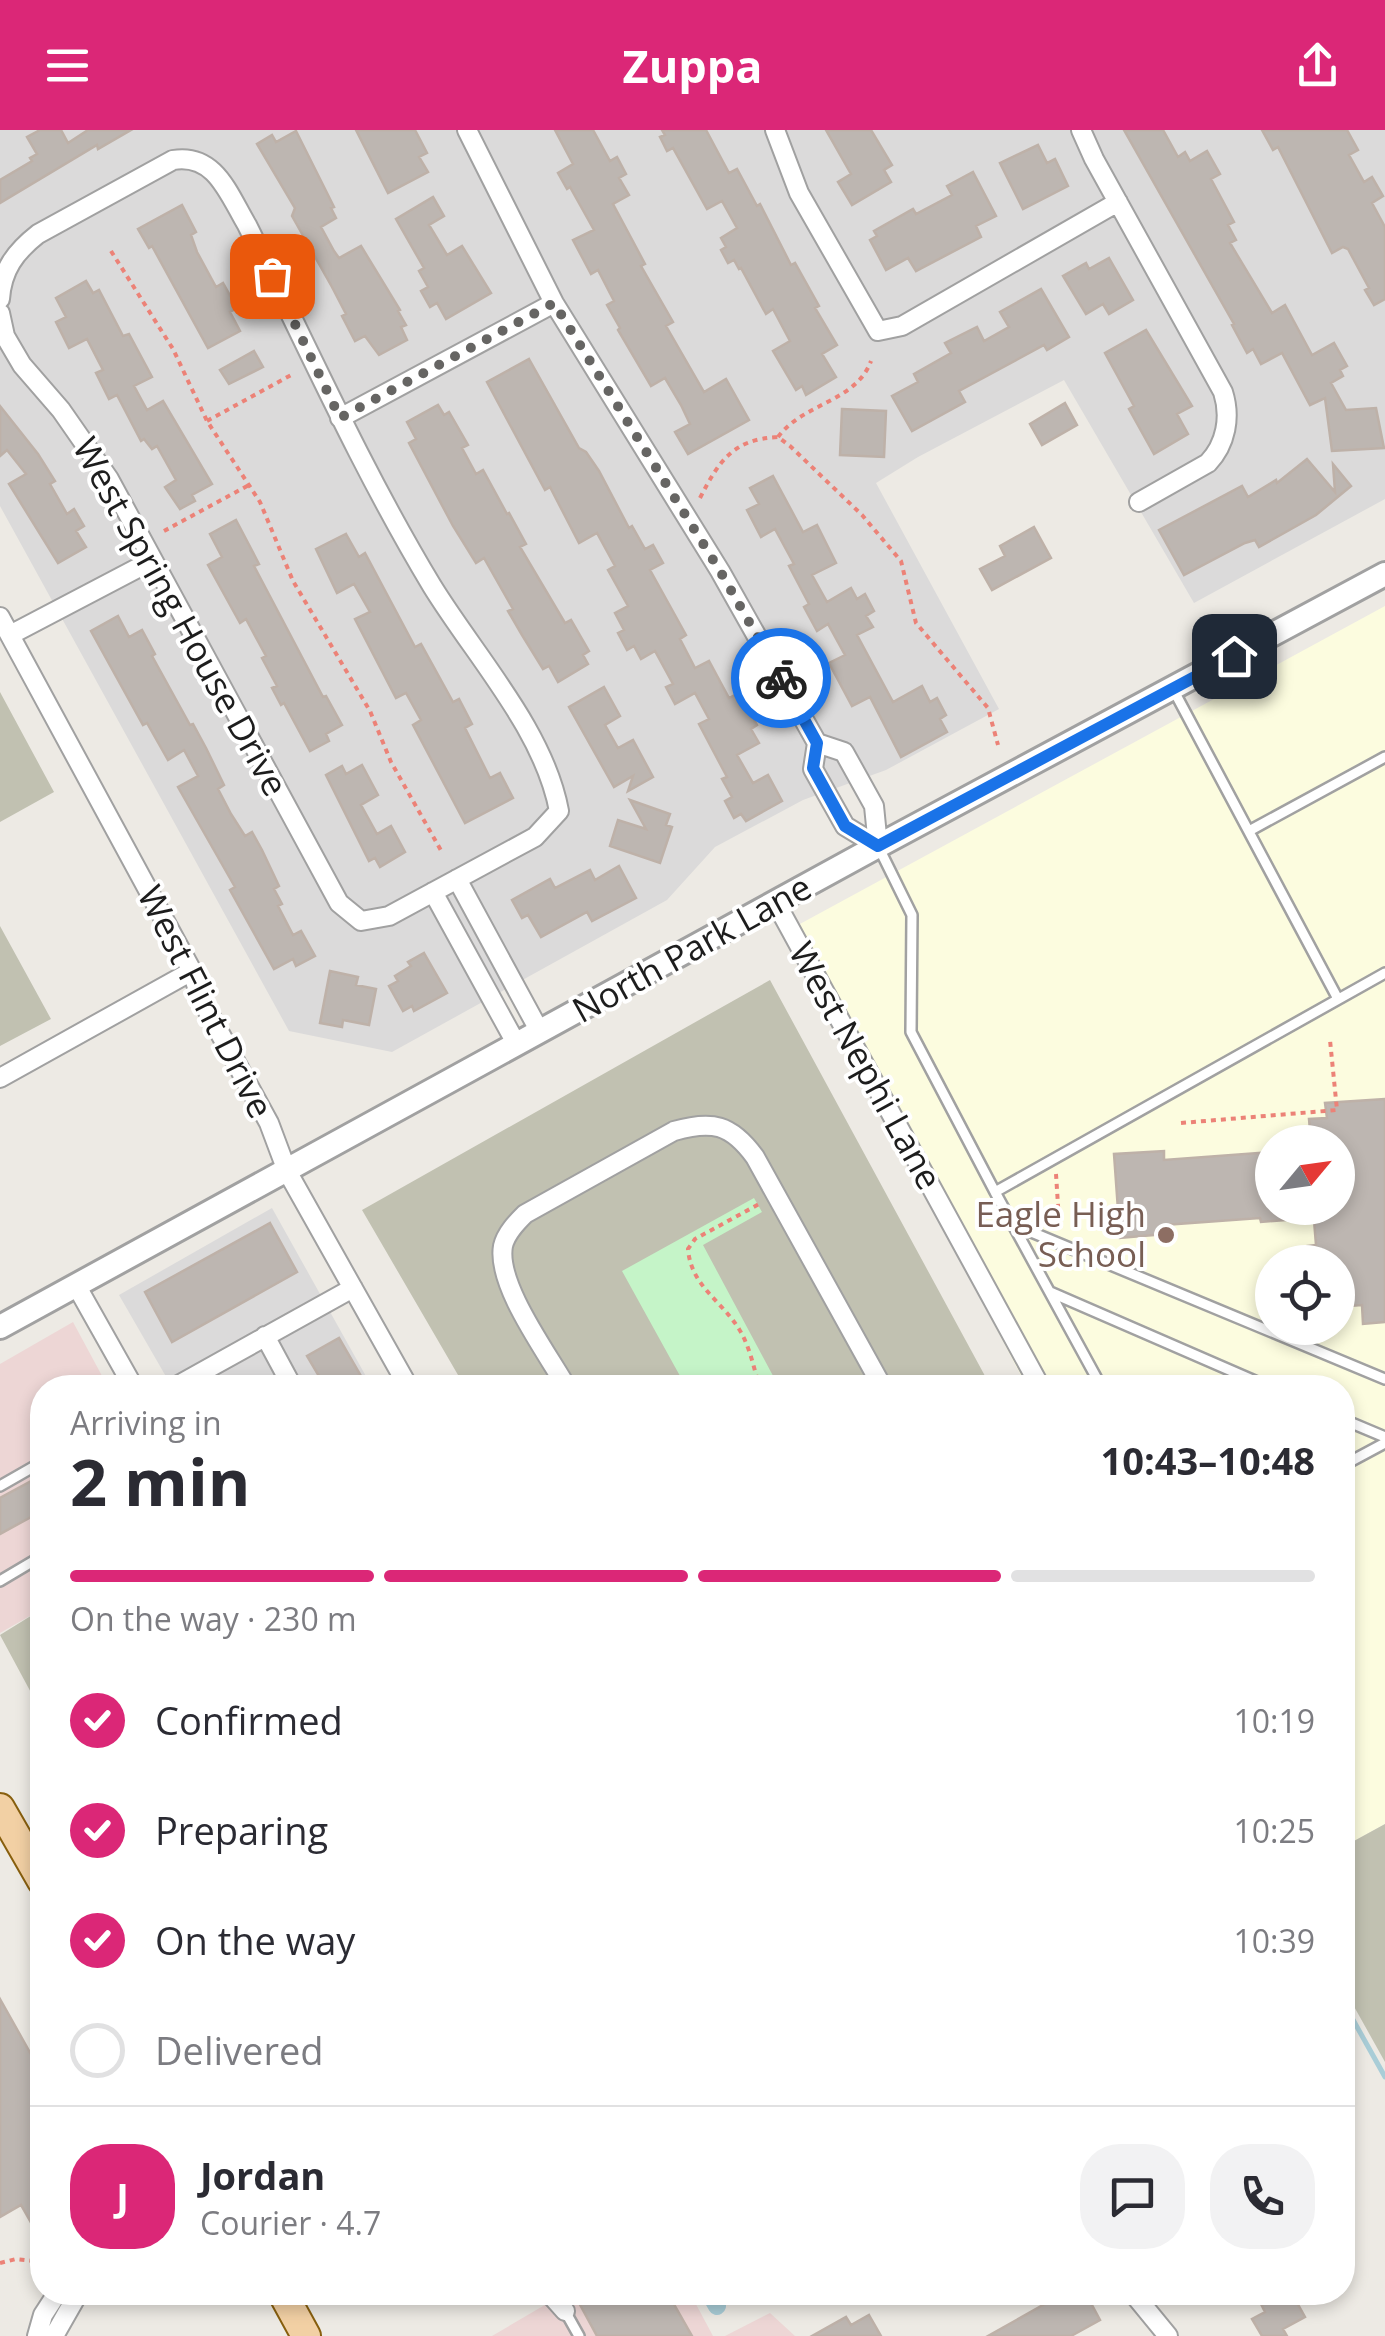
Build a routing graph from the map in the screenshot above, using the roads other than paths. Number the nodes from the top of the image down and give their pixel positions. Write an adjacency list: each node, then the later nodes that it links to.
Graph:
1 (467, 130): 7 (street)
2 (775, 130): 4 (street)
3 (1081, 130): 4 (street)
4 (1118, 202): 10 (street)
5 (2, 277): 6 (street); 9 (street)
6 (0, 299)
7 (554, 303): 9 (street); 16 (street)
8 (0, 313): 11 (street, West Spring House Drive)
9 (340, 418): 20 (street)
10 (1140, 502)
11 (152, 560): 14 (street); 21 (street, West Spring House Drive)
12 (1385, 574): 15 (street, North Park Lane)
13 (0, 617): 14 (street, West Flint Drive)
14 (10, 635): 23 (street, West Flint Drive)
15 (1173, 688): 18 (lane); 19 (street, North Park Lane)
16 (817, 743): 19 (street); 19 (street)
17 (1385, 756): 18 (lane)
18 (1249, 832): 25 (lane)
19 (878, 846): 22 (street, North Park Lane); 30 (lane)
20 (456, 879): 21 (street); 26 (street)
21 (433, 892): 27 (street)
22 (776, 903): 26 (street, North Park Lane); 43 (street, West Nephi Lane)
23 (192, 970): 28 (street); 29 (street, West Flint Drive)
24 (1385, 973): 25 (lane)
25 (1338, 999): 30 (lane)
26 (540, 1032): 27 (street, North Park Lane)
27 (516, 1045): 29 (street, North Park Lane)
28 (0, 1078)
29 (286, 1171): 32 (street, North Park Lane); 33 (street, West Flint Drive)
30 (995, 1192): 31 (lane)
31 (1012, 1224): 34 (lane); 46 (lane)
32 (76, 1285): 35 (street, North Park Lane); 37 (street)
33 (353, 1288): 36 (street); 40 (street, West Flint Drive)
34 (1050, 1292): 44 (lane); 45 (lane)
35 (0, 1327)
36 (265, 1336): 38 (street); 39 (street)
37 (127, 1375)
38 (195, 1375)
39 (287, 1375)
40 (402, 1375)
41 (560, 1375): 42 (street)
42 (876, 1375)
43 (1035, 1375)
44 (1095, 1375)
45 (1240, 1375)
46 (1385, 1379)
47 (1355, 1425): 48 (lane)
48 (1385, 1440): 49 (lane)
49 (1355, 1458)
50 (30, 1469): 51 (lane)
51 (0, 1486)
52 (30, 1563): 53 (lane)
53 (0, 1581)
54 (0, 1808): 55 (main road)
55 (30, 1860)
56 (50, 2305): 62 (street)
57 (72, 2305): 63 (street)
58 (289, 2305): 64 (main road)
59 (560, 2305): 61 (street)
60 (1143, 2305): 66 (street)
61 (565, 2310): 65 (lane)
62 (37, 2336)
63 (54, 2336)
64 (306, 2336)
65 (580, 2336)
66 (1168, 2336)

